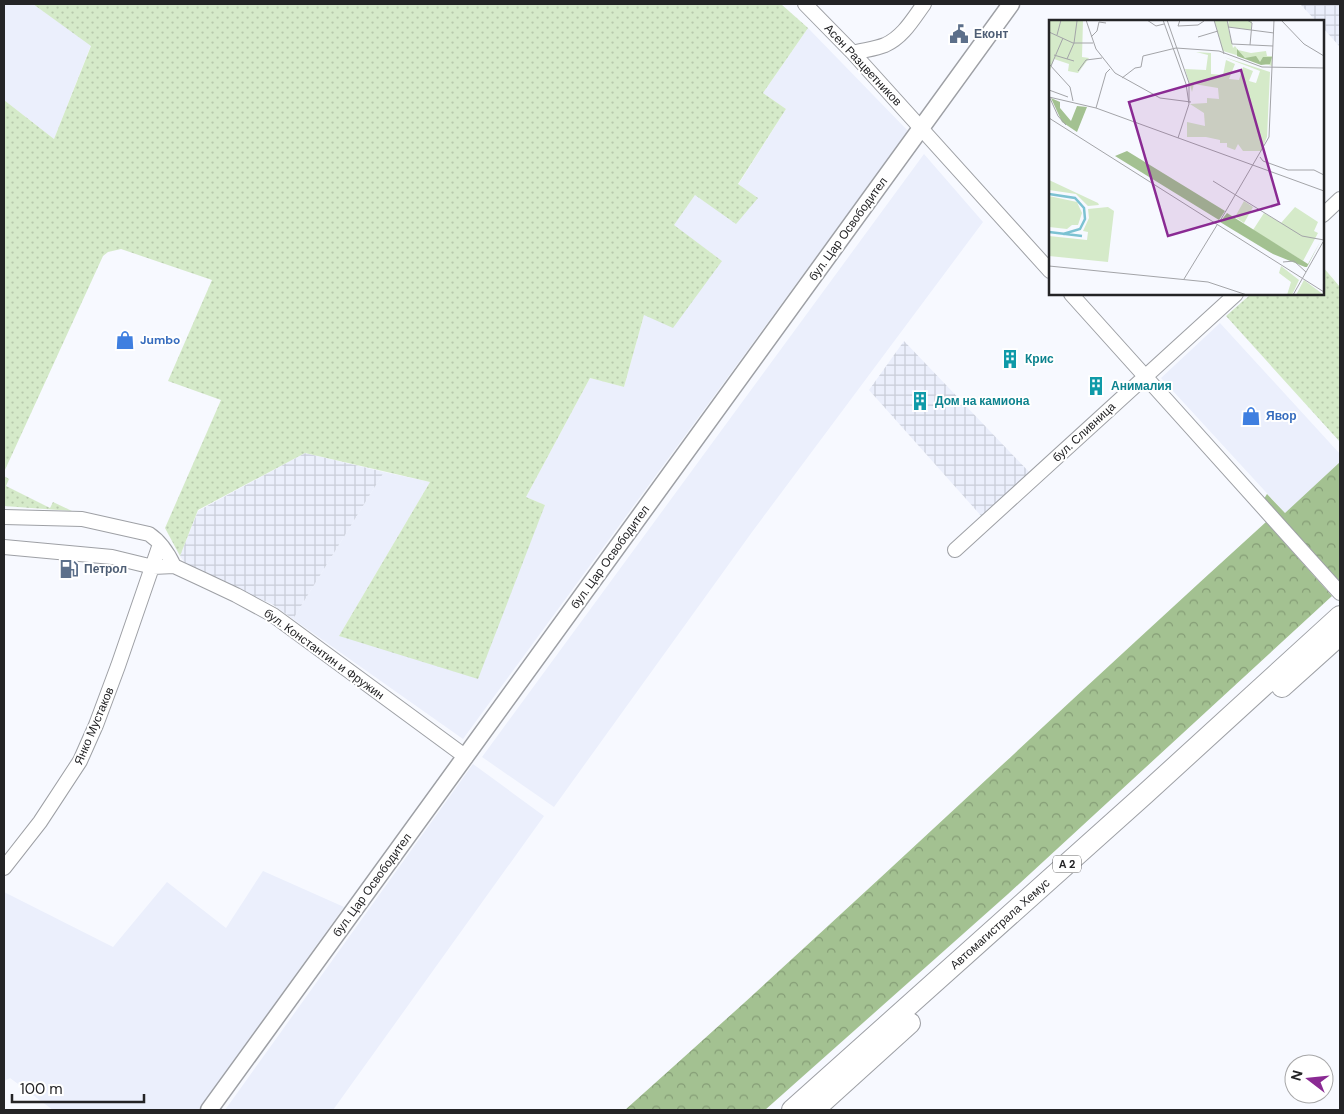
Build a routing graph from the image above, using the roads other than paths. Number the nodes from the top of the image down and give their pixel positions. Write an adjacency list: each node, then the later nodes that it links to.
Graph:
1 (805, 4): 4 (street, Асен Разцветников)
2 (924, 4): 4 (street)
3 (1011, 4): 5 (main road, бул. Цар Освободител)
4 (853, 53): 5 (street, Асен Разцветников)
5 (920, 128): 8 (street, Асен Разцветников); 21 (main road, бул. Цар Освободител)
6 (1340, 199): 7 (street)
7 (1324, 214)
8 (1049, 270)
9 (1072, 295): 11 (street)
10 (1235, 295): 11 (street, бул. Сливница)
11 (1146, 376): 15 (street, бул. Сливница); 18 (street)
12 (4, 517): 13 (street)
13 (160, 544): 16 (street); 17 (street, Янко Мустаков)
14 (4, 547): 17 (street, бул. Константин и Фружин)
15 (956, 550)
16 (174, 566): 17 (street, бул. Константин и Фружин); 21 (street, бул. Константин и Фружин)
17 (153, 567): 22 (street, Янко Мустаков)
18 (1340, 592)
19 (1340, 616): 24 (highway, Автомагистрала Хемус / A 2)
20 (1340, 635): 25 (highway, Автомагистрала Хемус / A 2)
21 (466, 757): 23 (main road, бул. Цар Освободител)
22 (4, 868)
23 (209, 1110)
24 (792, 1110)
25 (814, 1110)

